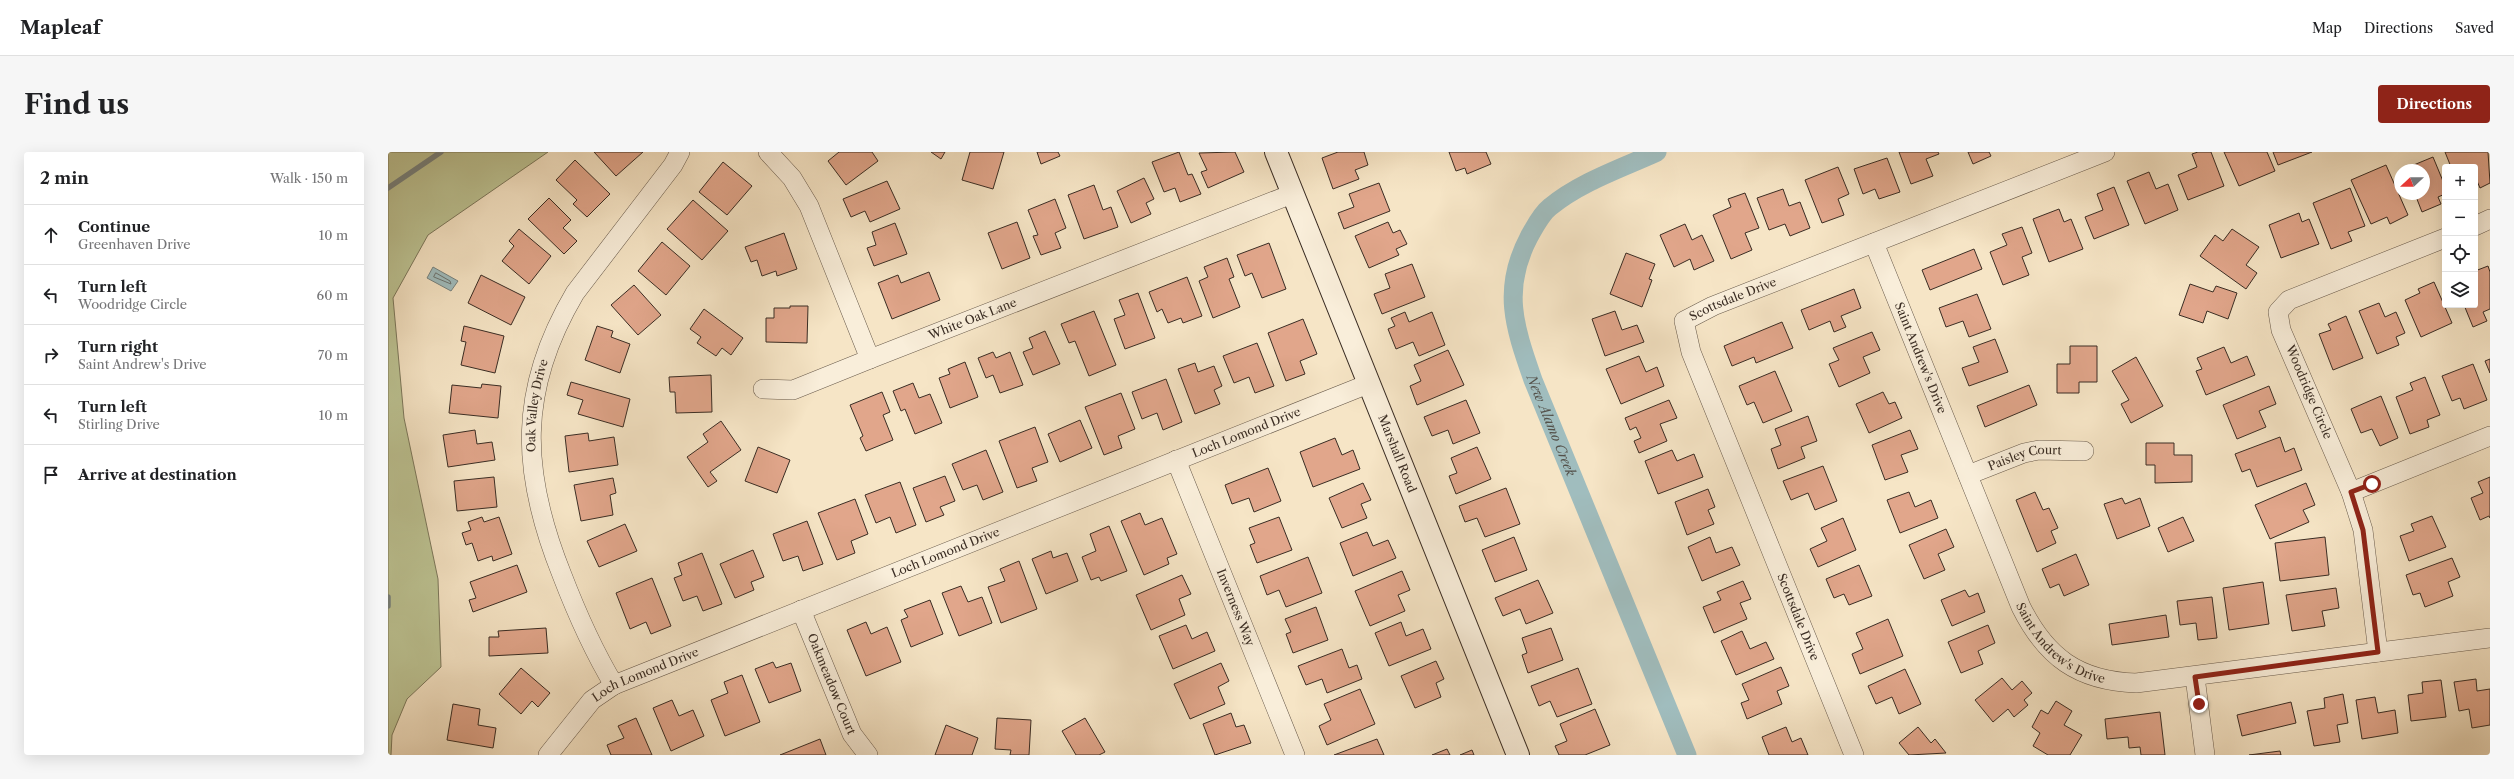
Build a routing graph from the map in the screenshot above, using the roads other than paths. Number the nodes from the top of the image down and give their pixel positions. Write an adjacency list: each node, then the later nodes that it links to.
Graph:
1 (680, 152): 22 (street, Oak Valley Drive)
2 (768, 152): 10 (street)
3 (1276, 152): 5 (street, Marshall Road)
4 (2105, 152): 9 (street, Scottsdale Drive)
5 (1292, 194): 10 (street, White Oak Lane); 11 (street, Marshall Road)
6 (2490, 219): 7 (street)
7 (2478, 225)
8 (2442, 239): 17 (street, Woodridge Circle)
9 (1874, 243): 16 (street, Saint Andrew's Drive); 27 (street, Scottsdale Drive)
10 (870, 359): 12 (street, White Oak Lane)
11 (1368, 384): 15 (street, Loch Lomond Drive); 26 (street, Marshall Road)
12 (763, 389)
13 (2490, 436): 17 (street)
14 (2084, 452): 16 (street, Paisley Court)
15 (1176, 460): 18 (street, Loch Lomond Drive); 25 (street, Inverness Way)
16 (1968, 475): 21 (street, Saint Andrew's Drive)
17 (2351, 492): 20 (street, Woodridge Circle)
18 (801, 610): 22 (street, Loch Lomond Drive); 24 (street, Oakmeadow Court)
19 (2490, 638): 20 (street, Saint Andrew's Drive)
20 (2378, 652): 21 (street, Saint Andrew's Drive)
21 (2195, 677): 28 (street)
22 (614, 685): 23 (street, Loch Lomond Drive)
23 (548, 755)
24 (868, 755)
25 (1295, 755)
26 (1518, 755)
27 (1854, 755)
28 (2205, 755)

